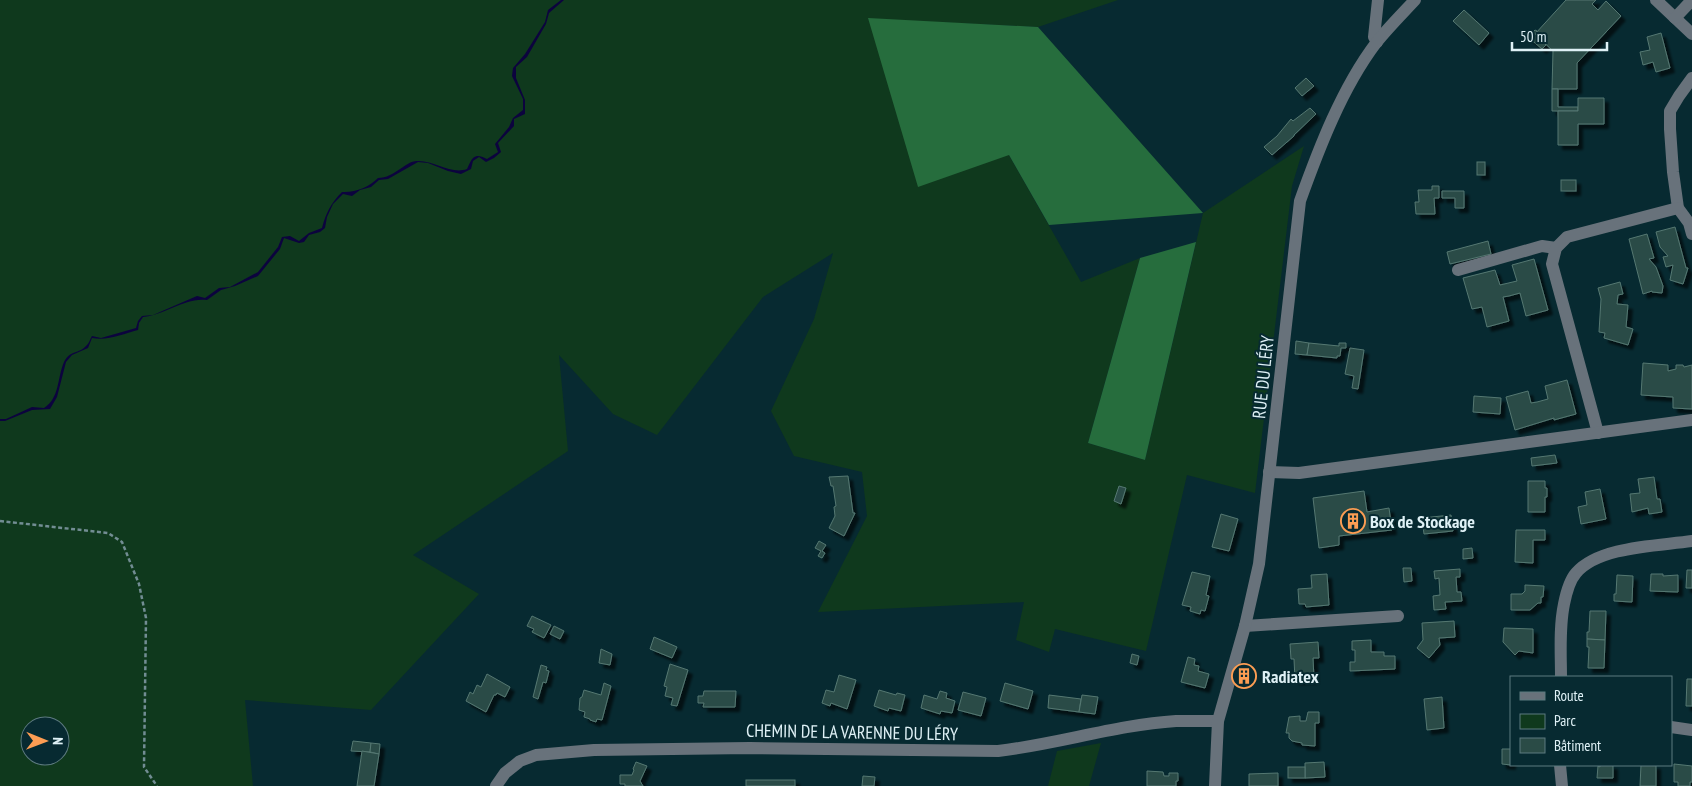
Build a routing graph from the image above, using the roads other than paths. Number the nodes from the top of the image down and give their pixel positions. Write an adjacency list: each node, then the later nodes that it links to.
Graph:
1 (1378, 0): 7 (street)
2 (1415, 0): 7 (street, RUE DU LÉRY)
3 (1656, 0): 5 (street)
4 (1692, 0): 5 (street)
5 (1675, 18): 6 (street)
6 (1692, 34)
7 (1377, 42): 15 (street, RUE DU LÉRY)
8 (1692, 78): 9 (street)
9 (1678, 208): 10 (street); 11 (street)
10 (1692, 234)
11 (1556, 248): 12 (street); 14 (street)
12 (1458, 270)
13 (1692, 420): 14 (street)
14 (1598, 433): 15 (street)
15 (1269, 472): 18 (street, RUE DU LÉRY)
16 (1692, 541): 19 (street)
17 (1398, 616): 18 (street)
18 (1245, 626): 20 (street, RUE DU LÉRY)
19 (1561, 676)
20 (1218, 721): 24 (street, CHEMIN DE LA VARENNE DU LÉRY); 25 (street, RUE DU LÉRY)
21 (1672, 727): 22 (street)
22 (1692, 730)
23 (1560, 766): 26 (street)
24 (496, 786)
25 (1215, 786)
26 (1562, 786)

